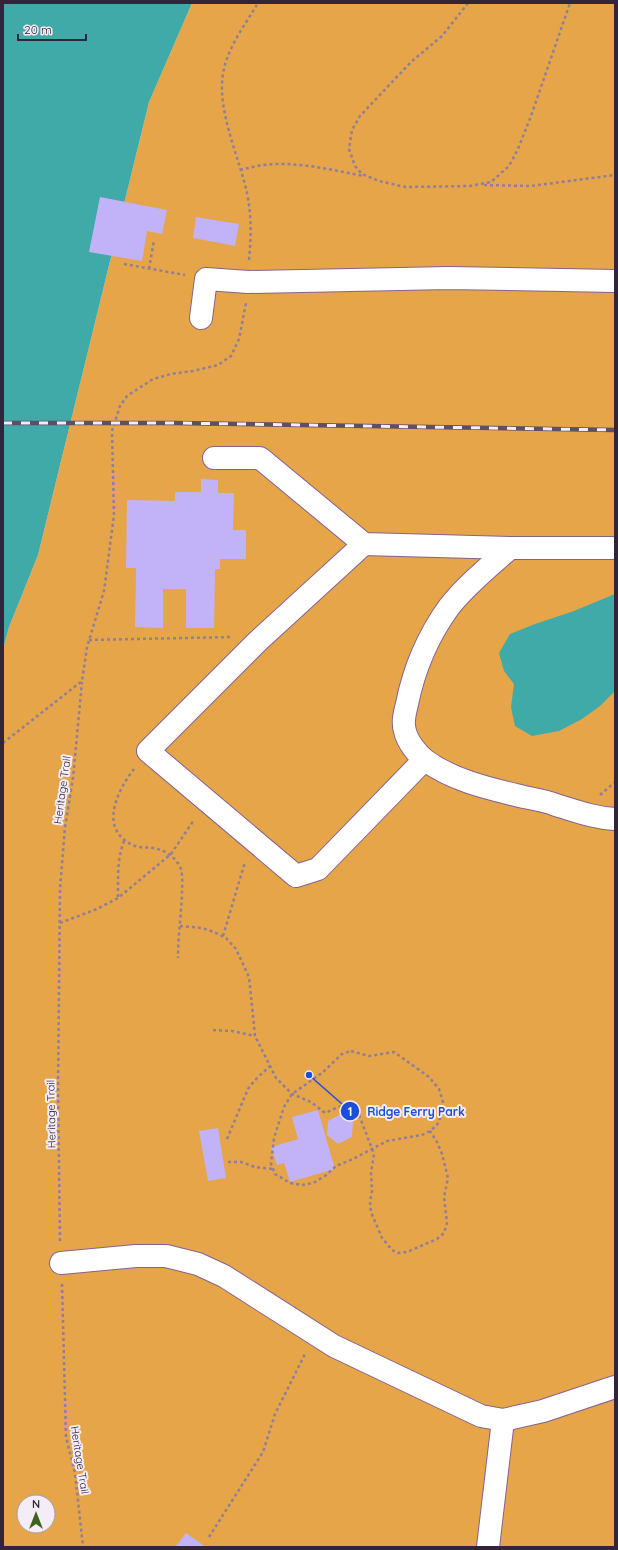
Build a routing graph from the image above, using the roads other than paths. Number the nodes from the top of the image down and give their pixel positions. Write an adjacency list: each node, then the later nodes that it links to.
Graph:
1 (615, 281): 2 (lane)
2 (201, 318)
3 (214, 458): 4 (lane)
4 (364, 544): 5 (lane); 7 (lane)
5 (510, 548): 6 (lane); 7 (lane)
6 (615, 548)
7 (424, 760): 8 (lane)
8 (610, 823)
9 (61, 1262): 11 (lane)
10 (615, 1387): 11 (lane)
11 (503, 1420): 12 (lane)
12 (488, 1547)

